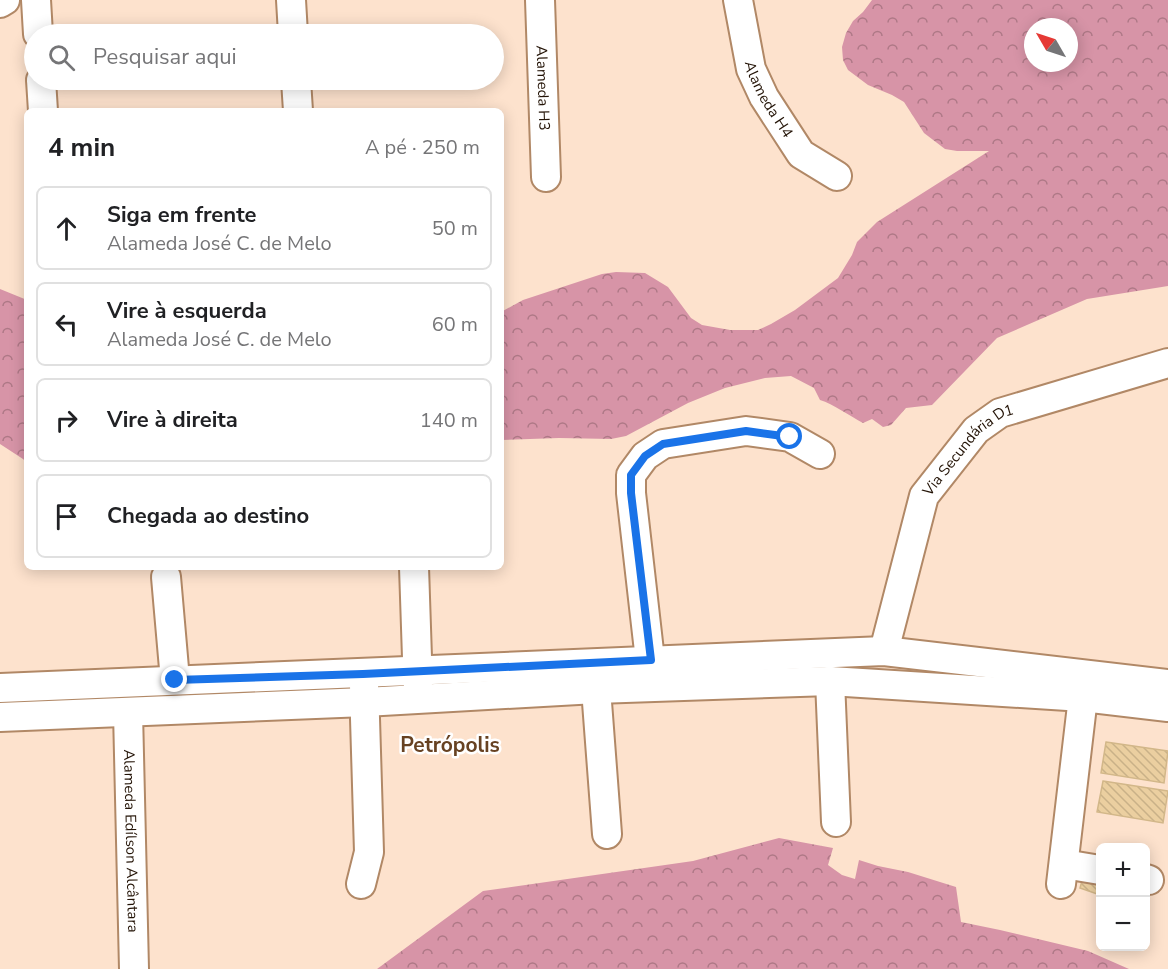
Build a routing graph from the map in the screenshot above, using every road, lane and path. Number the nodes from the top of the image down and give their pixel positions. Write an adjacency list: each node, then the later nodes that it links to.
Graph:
1 (5, 0): 6 (street)
2 (36, 0): 7 (street)
3 (291, 0): 8 (street)
4 (540, 0): 14 (street, Alameda H3)
5 (738, 0): 13 (street, Alameda H4)
6 (0, 3)
7 (37, 24)
8 (292, 24)
9 (42, 90): 11 (street)
10 (297, 90): 12 (street)
11 (43, 108)
12 (298, 108)
13 (837, 176)
14 (546, 177)
15 (1168, 363): 19 (street, Via Secundária D1)
16 (820, 454): 20 (street)
17 (414, 570): 21 (street)
18 (166, 577): 23 (street)
19 (884, 651): 20 (street); 25 (street)
20 (651, 660): 21 (street)
21 (417, 670): 22 (street); 29 (street)
22 (363, 674): 23 (street); 30 (street)
23 (175, 680): 26 (street)
24 (830, 681): 27 (street); 28 (street); 34 (street)
25 (1168, 684)
26 (0, 688)
27 (596, 689): 29 (street); 35 (street)
28 (1083, 697): 31 (street); 36 (street)
29 (418, 699): 30 (street)
30 (365, 702): 32 (street); 37 (street)
31 (1168, 707)
32 (128, 712): 33 (street); 38 (street, Alameda Edílson Alcântara)
33 (0, 717)
34 (836, 822)
35 (607, 834)
36 (1096, 871)
37 (361, 884)
38 (134, 969)

